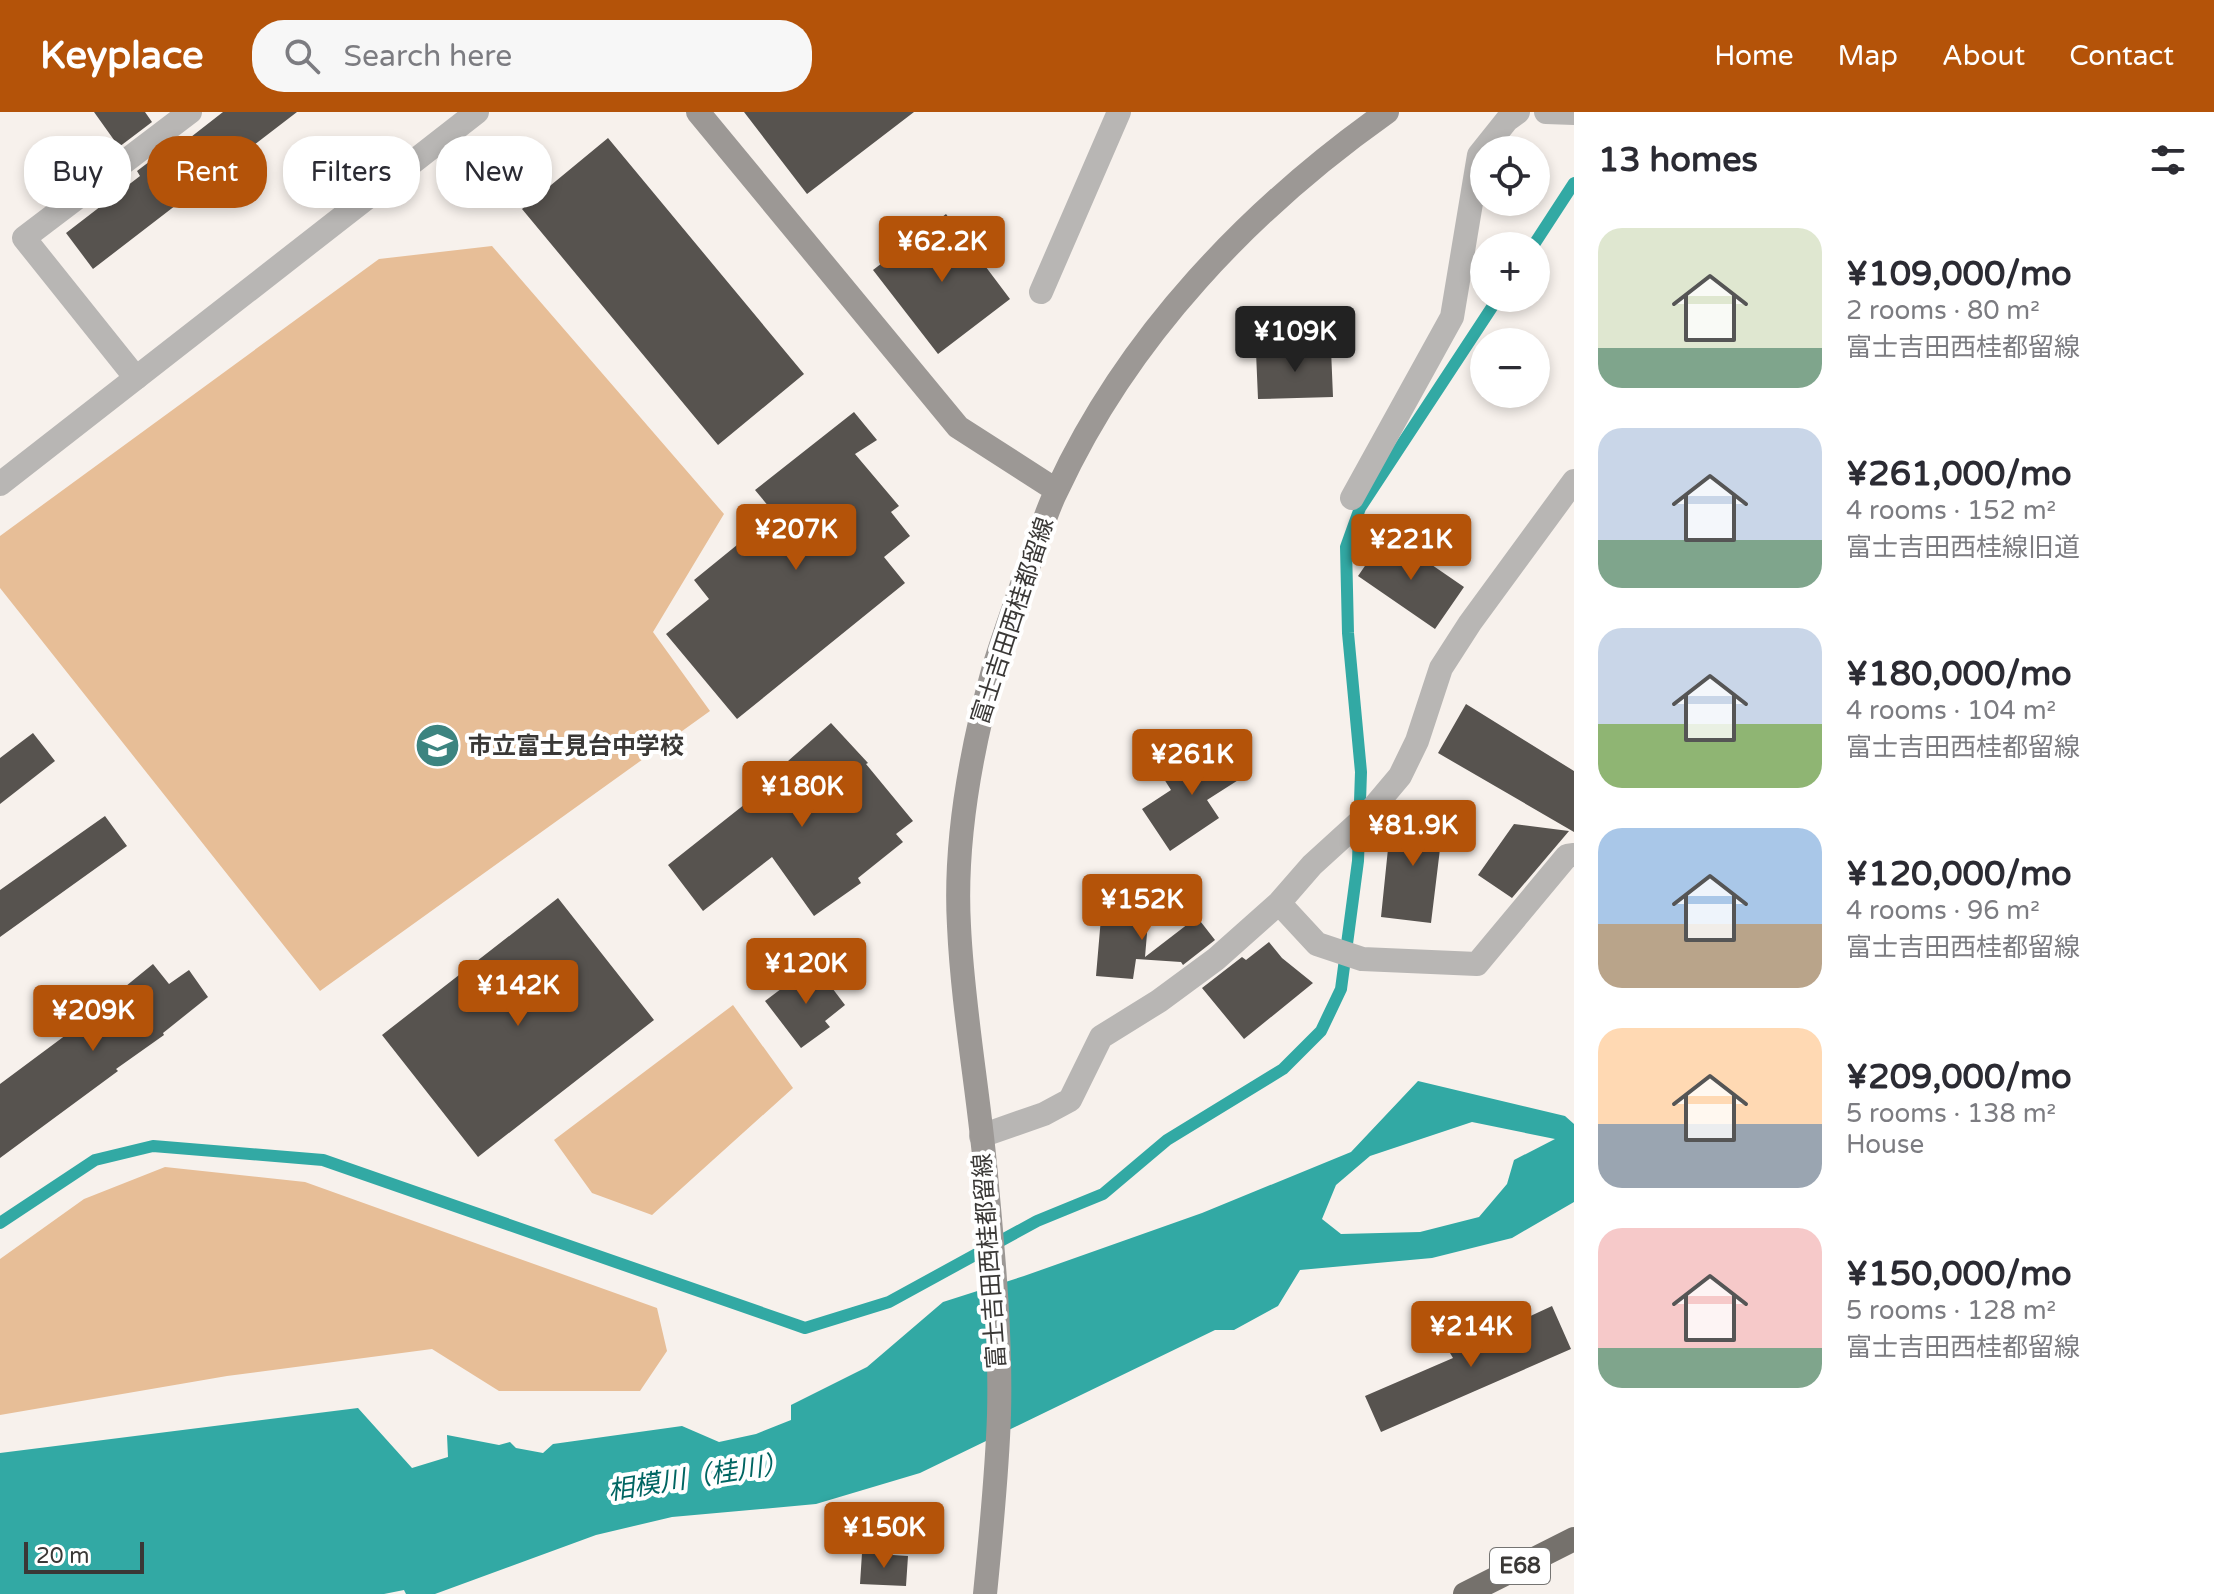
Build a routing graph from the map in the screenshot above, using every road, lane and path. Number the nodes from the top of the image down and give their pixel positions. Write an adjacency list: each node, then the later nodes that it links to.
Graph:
1 (190, 112): 10 (street)
2 (477, 112): 10 (street)
3 (698, 112): 13 (main road)
4 (1119, 112): 9 (street)
5 (1387, 112): 13 (main road, 富士吉田西桂都留線)
6 (1518, 112): 14 (street)
7 (1546, 112): 8 (street)
8 (1574, 113)
9 (1041, 292)
10 (136, 378): 12 (street)
11 (1574, 481): 16 (street)
12 (0, 484)
13 (1056, 490): 17 (main road, 富士吉田西桂都留線)
14 (1352, 498)
15 (1574, 855): 16 (street)
16 (1279, 903): 17 (street)
17 (981, 1136): 19 (main road, 富士吉田西桂都留線)
18 (1574, 1539): 20 (highway, E68)
19 (985, 1594)
20 (1465, 1594)

